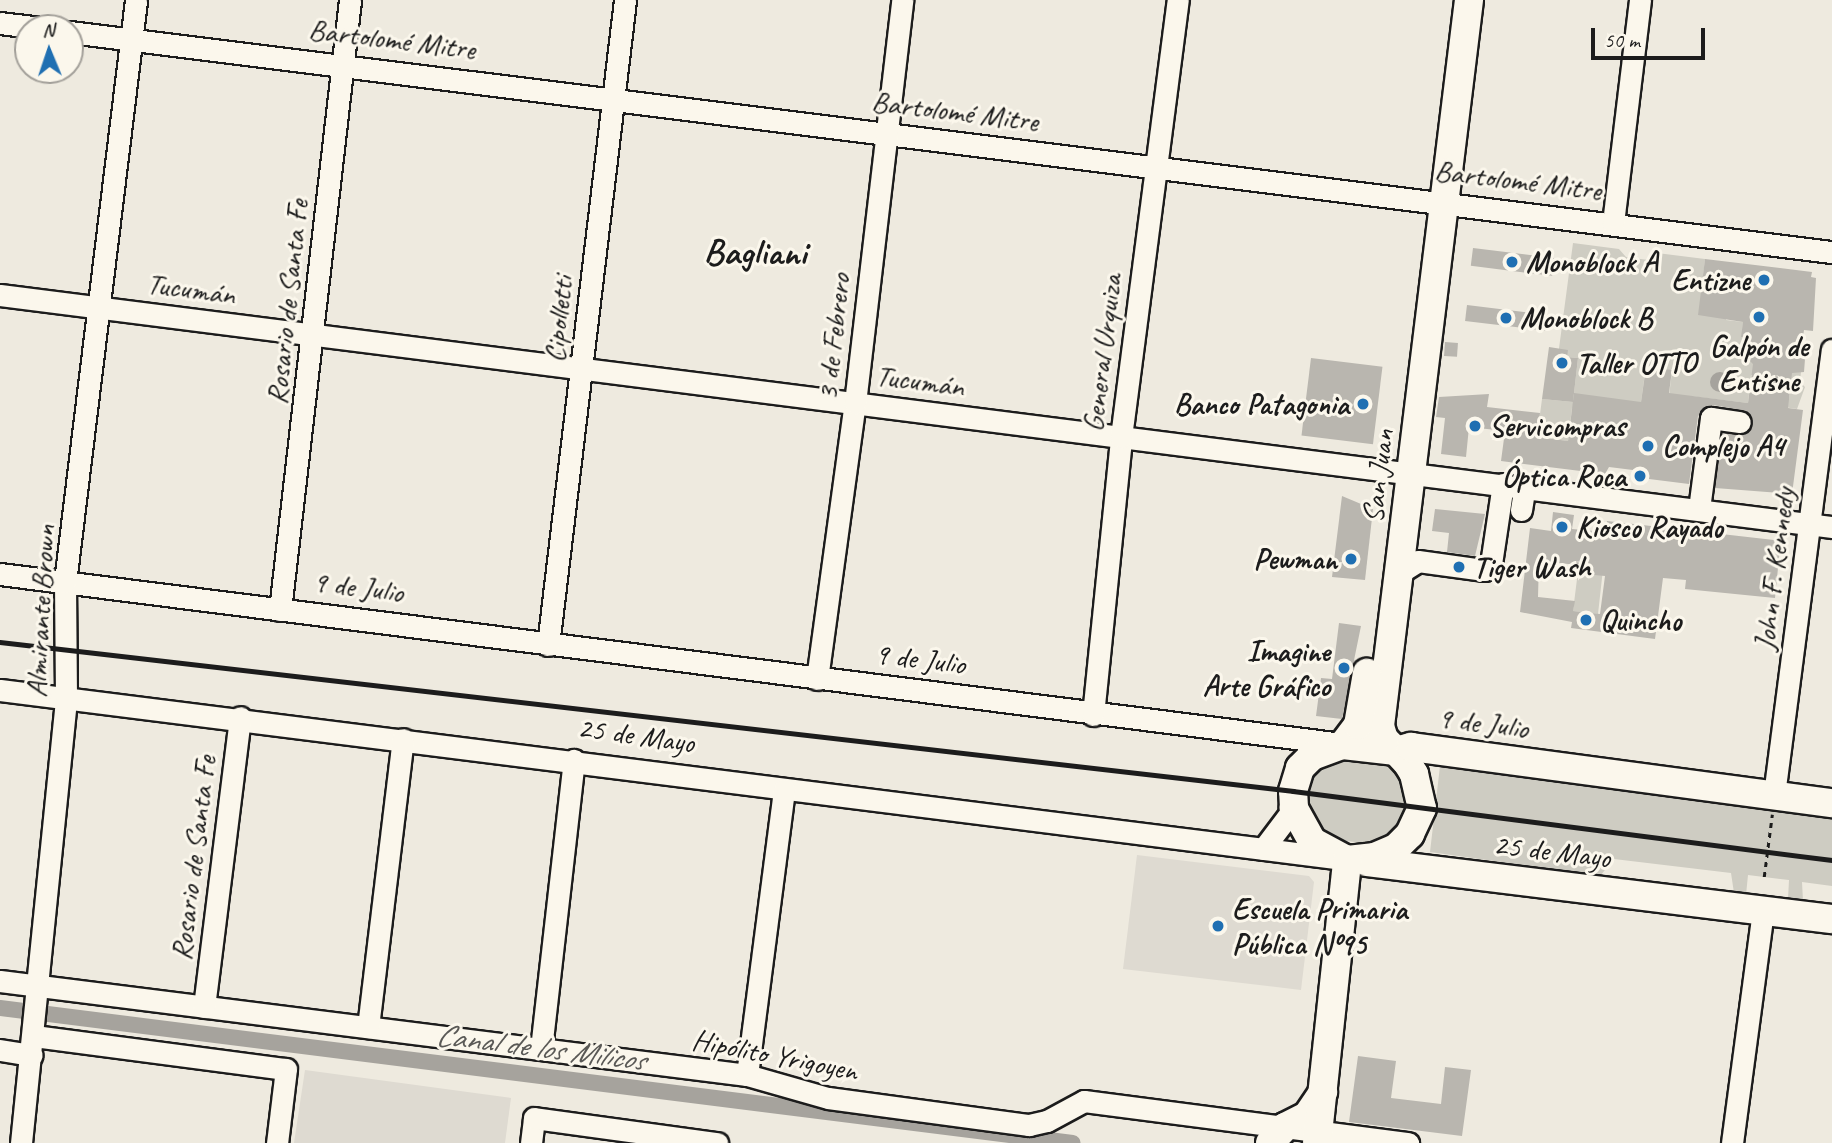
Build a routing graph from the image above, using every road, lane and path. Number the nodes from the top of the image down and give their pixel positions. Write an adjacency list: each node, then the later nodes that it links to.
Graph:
1 (136, 0): 10 (street, Almirante Brown)
2 (350, 0): 11 (street, Rosario de Santa Fe)
3 (625, 0): 12 (street, Cipolletti)
4 (902, 0): 13 (street, 3 de Febrero)
5 (1178, 0): 14 (street, General Urquiza)
6 (1453, 0): 15 (main road, San Juan)
7 (1469, 0): 15 (main road, San Juan)
8 (1640, 0): 16 (street)
9 (84, 34): 10 (street, Bartolomé Mitre)
10 (131, 39): 11 (street, Bartolomé Mitre); 19 (street, Almirante Brown)
11 (342, 62): 12 (street, Bartolomé Mitre); 20 (street, Rosario de Santa Fe)
12 (612, 98): 13 (street, Bartolomé Mitre); 22 (street, Cipolletti)
13 (885, 132): 14 (street, Bartolomé Mitre); 23 (street, 3 de Febrero)
14 (1156, 166): 15 (street, Bartolomé Mitre); 25 (street, General Urquiza)
15 (1436, 200): 16 (street, Bartolomé Mitre); 26 (main road, San Juan)
16 (1613, 223): 17 (street, Bartolomé Mitre)
17 (1832, 252)
18 (0, 295): 19 (street, Tucumán)
19 (101, 307): 20 (street, Tucumán); 35 (street, Almirante Brown)
20 (314, 335): 22 (street, Tucumán); 36 (street, Rosario de Santa Fe)
21 (1832, 350): 31 (street, John F. Kennedy)
22 (583, 369): 23 (street, Tucumán); 37 (street, Cipolletti)
23 (855, 403): 25 (street, Tucumán); 38 (street, 3 de Febrero)
24 (1740, 422): 29 (street)
25 (1121, 437): 26 (street, Tucumán); 41 (street, General Urquiza)
26 (1403, 471): 27 (street, Tucumán); 33 (main road, San Juan); 44 (main road, San Juan)
27 (1503, 484): 28 (street, Tucumán); 33 (street)
28 (1525, 486): 29 (street, Tucumán); 30 (street)
29 (1699, 509): 31 (street, Tucumán)
30 (1521, 510)
31 (1811, 524): 32 (street, Tucumán); 48 (street, John F. Kennedy)
32 (1832, 527)
33 (1399, 573): 45 (main road, San Juan)
34 (0, 574): 35 (street, 9 de Julio)
35 (65, 582): 36 (street, 9 de Julio); 40 (street, Almirante Brown)
36 (280, 610): 37 (street, 9 de Julio)
37 (548, 645): 38 (street, 9 de Julio)
38 (817, 679): 41 (street, 9 de Julio)
39 (0, 690): 40 (street, 25 de Mayo)
40 (66, 697): 42 (street, 25 de Mayo); 57 (street, Almirante Brown)
41 (1093, 715): 44 (street, 9 de Julio)
42 (240, 717): 43 (street, 25 de Mayo); 58 (street, Rosario de Santa Fe)
43 (403, 739): 46 (street, 25 de Mayo); 59 (street)
44 (1343, 745): 45 (main road, 9 de Julio); 50 (main road)
45 (1396, 751): 48 (main road, 9 de Julio); 52 (main road, San Juan)
46 (574, 760): 47 (street, 25 de Mayo); 61 (street)
47 (784, 789): 51 (street, 25 de Mayo); 63 (street)
48 (1774, 802): 49 (main road, 9 de Julio); 53 (path)
49 (1832, 803)
50 (1294, 808): 51 (street); 52 (main road)
51 (1264, 849): 52 (street, 25 de Mayo)
52 (1347, 860): 54 (main road, 25 de Mayo); 64 (main road)
53 (1764, 877)
54 (1763, 911): 55 (main road, 25 de Mayo); 72 (street)
55 (1832, 919)
56 (0, 981): 57 (street, Hipólito Yrigoyen)
57 (35, 994): 58 (street, Hipólito Yrigoyen); 60 (street, Almirante Brown)
58 (204, 1007): 59 (street, Hipólito Yrigoyen)
59 (368, 1027): 61 (street, Hipólito Yrigoyen)
60 (34, 1039): 62 (street); 67 (street, Almirante Brown); 68 (street)
61 (541, 1049): 63 (street, Hipólito Yrigoyen)
62 (0, 1051)
63 (747, 1075): 66 (street, Hipólito Yrigoyen)
64 (1325, 1086): 65 (main road); 66 (main road)
65 (1318, 1137): 66 (street, Hipólito Yrigoyen); 71 (street, Hipólito Yrigoyen)
66 (1279, 1139)
67 (21, 1143)
68 (277, 1143)
69 (531, 1143): 70 (street)
70 (717, 1143)
71 (1408, 1143)
72 (1732, 1143)

